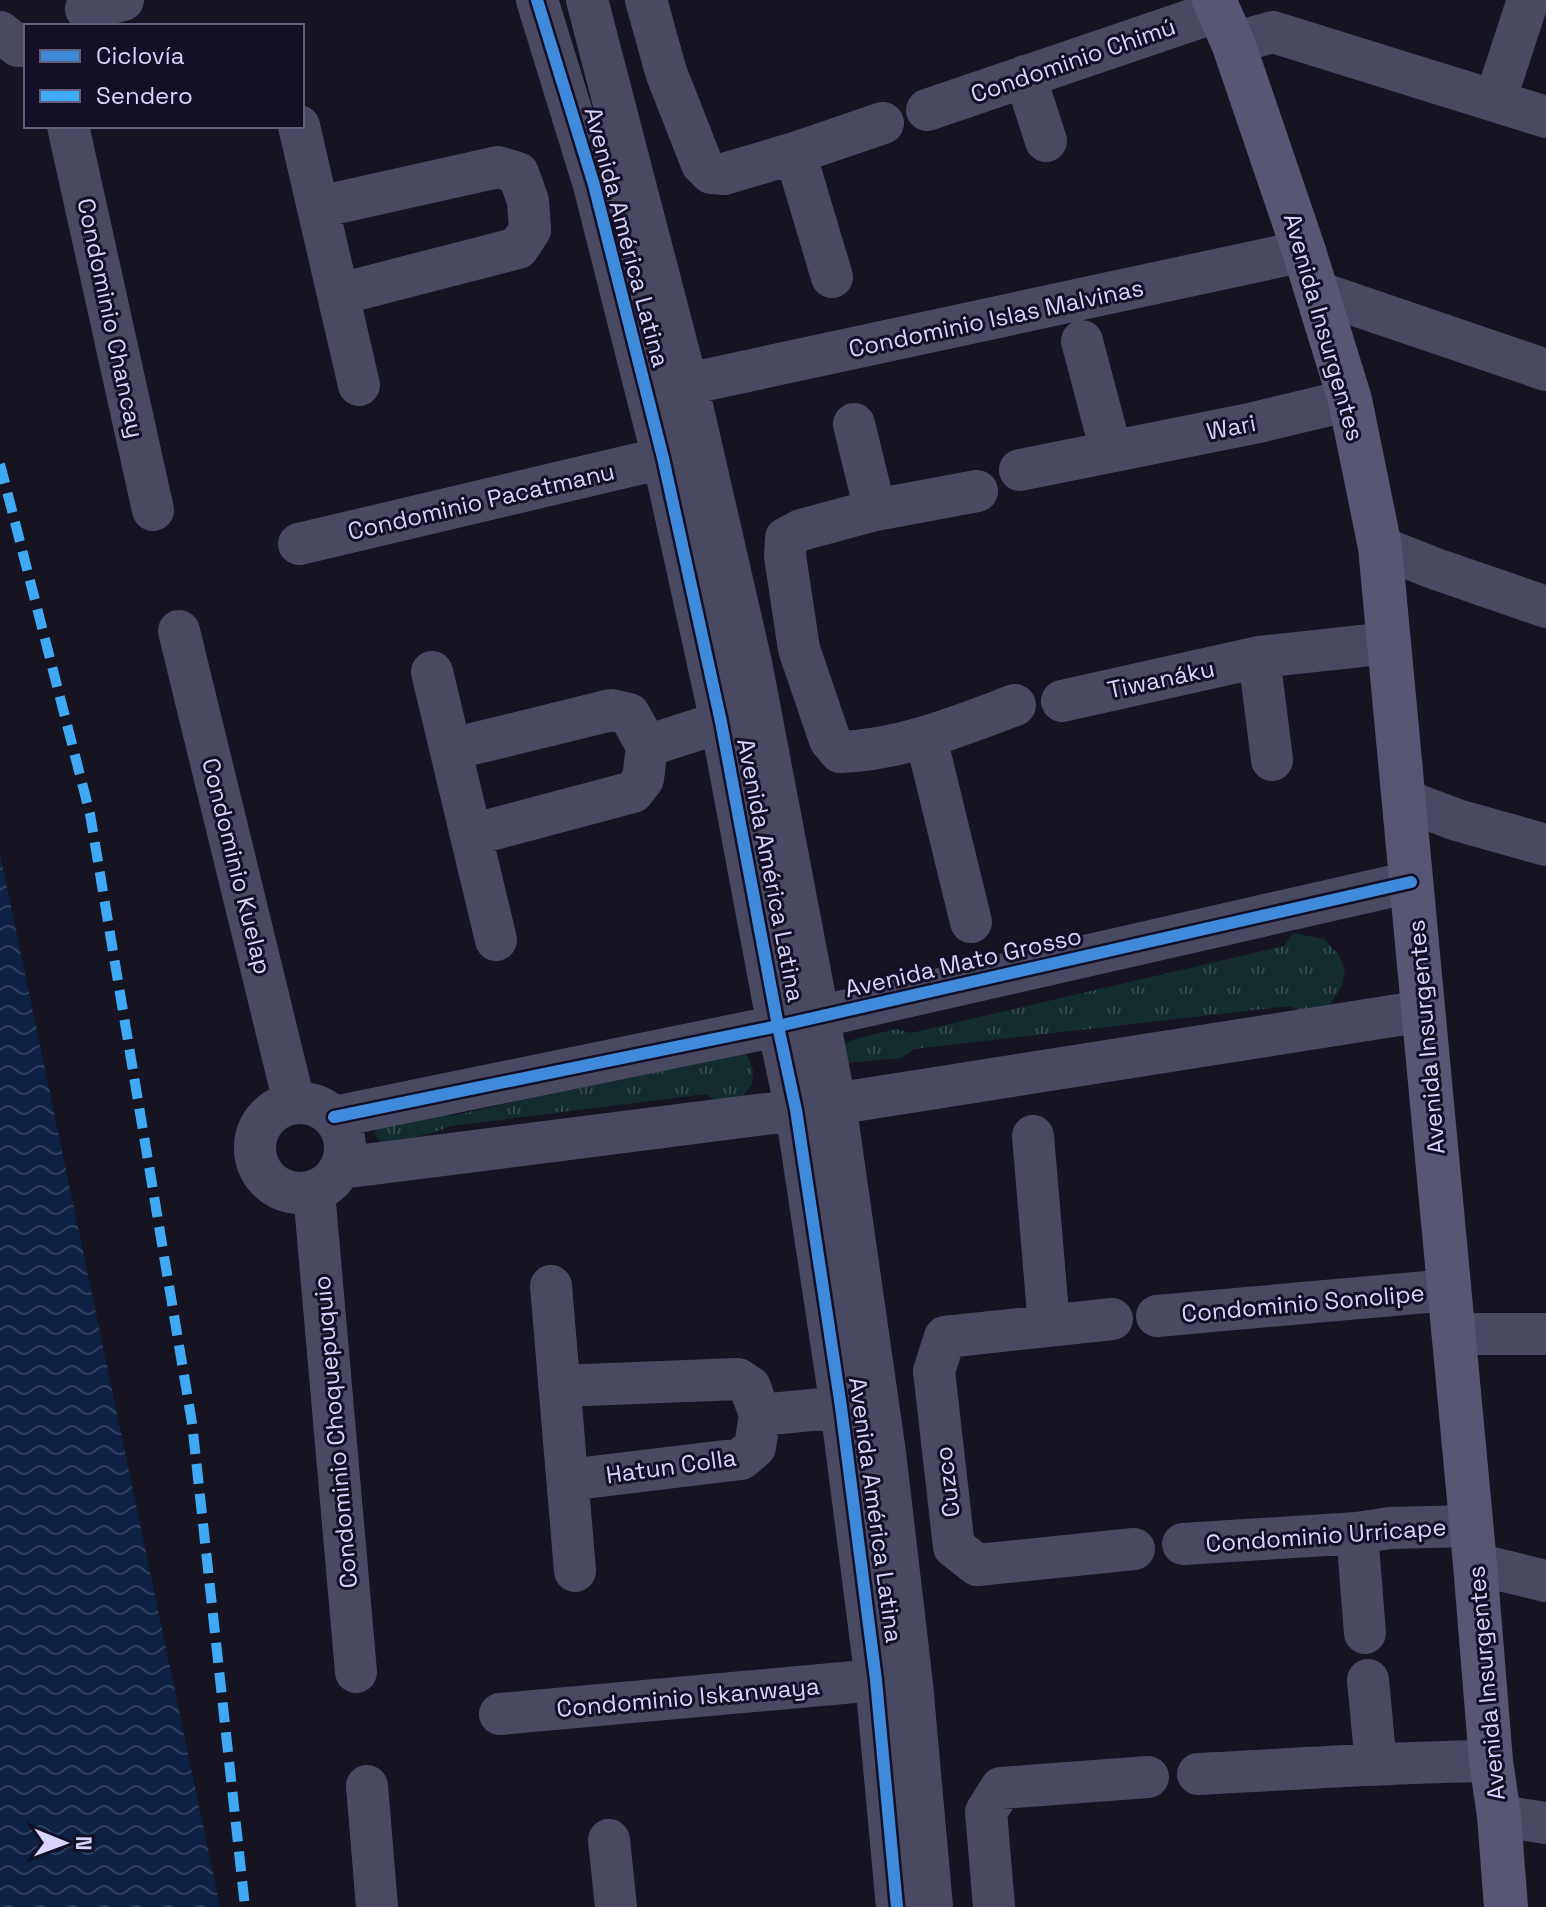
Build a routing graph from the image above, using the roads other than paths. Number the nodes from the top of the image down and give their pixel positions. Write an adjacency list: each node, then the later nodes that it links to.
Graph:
1 (537, 0): 19 (street, Avenida América Latina)
2 (587, 0): 10 (street, Avenida América Latina)
3 (646, 0): 8 (street)
4 (1528, 0): 11 (street)
5 (1244, 17): 9 (street, Condominio Chimú); 11 (street); 22 (main road, Avenida Insurgentes)
6 (0, 32): 7 (street)
7 (24, 46)
8 (666, 72): 10 (street); 18 (street)
9 (1025, 76): 12 (street, Condominio Chimú); 17 (street)
10 (609, 85): 28 (street, Avenida América Latina)
11 (1495, 101): 13 (street)
12 (927, 110)
13 (1546, 117)
14 (883, 123): 18 (street)
15 (68, 128): 36 (street, Condominio Chancay)
16 (299, 128): 21 (street)
17 (1046, 141)
18 (795, 153): 23 (street)
19 (594, 185): 20 (street); 33 (street, Avenida América Latina)
20 (528, 201): 21 (street); 25 (street)
21 (319, 207): 25 (street)
22 (1304, 251): 24 (main road, Avenida Insurgentes); 28 (street, Condominio Islas Malvinas)
23 (832, 277)
24 (1317, 292): 27 (street); 30 (main road, Avenida Insurgentes)
25 (340, 294): 29 (street)
26 (1082, 341): 32 (street)
27 (1546, 370)
28 (687, 384): 43 (street, Avenida América Latina)
29 (359, 385)
30 (1350, 400): 32 (street, Wari); 39 (main road, Avenida Insurgentes)
31 (854, 424): 37 (street)
32 (1111, 451): 34 (street, Wari)
33 (663, 458): 38 (street, Condominio Pacatmanu); 48 (street, Avenida América Latina)
34 (1020, 470)
35 (977, 491): 37 (street)
36 (153, 510)
37 (875, 510): 43 (street)
38 (299, 544)
39 (1380, 547): 40 (street); 42 (main road, Avenida Insurgentes)
40 (1546, 607)
41 (179, 631): 62 (street, Condominio Kuelap)
42 (1389, 643): 44 (street, Tiwanáku); 53 (main road, Avenida Insurgentes)
43 (773, 657): 49 (street); 60 (street, Avenida América Latina)
44 (1259, 657): 46 (street, Tiwanáku); 52 (street)
45 (432, 672): 51 (street)
46 (1062, 701)
47 (1015, 705): 49 (street)
48 (721, 722): 50 (street); 61 (street, Avenida América Latina)
49 (926, 738): 57 (street)
50 (647, 746): 51 (street); 54 (street)
51 (452, 749): 54 (street)
52 (1272, 760)
53 (1404, 800): 55 (street); 56 (main road, Avenida Insurgentes)
54 (471, 835): 58 (street)
55 (1546, 845)
56 (1411, 882): 59 (main road, Avenida Insurgentes); 60 (street, Avenida Mato Grosso)
57 (971, 922)
58 (496, 940)
59 (1424, 1011): 63 (street); 68 (main road, Avenida Insurgentes)
60 (818, 1017): 61 (street, Avenida Mato Grosso); 63 (street, Avenida América Latina)
61 (778, 1026): 63 (street, Avenida América Latina); 64 (street, Avenida Mato Grosso)
62 (294, 1102): 64 (street); 66 (street)
63 (816, 1106): 66 (street); 75 (street, Avenida América Latina); 78 (street, Avenida América Latina)
64 (334, 1117): 66 (street)
65 (1033, 1136): 71 (street)
66 (328, 1180): 87 (street, Condominio Choquepuquio)
67 (551, 1286): 74 (street)
68 (1449, 1290): 69 (street, Condominio Sonolipe); 72 (main road, Avenida Insurgentes)
69 (1157, 1316)
70 (1112, 1319): 71 (street, Cuzco)
71 (1049, 1325): 77 (street, Cuzco)
72 (1453, 1334): 73 (street); 82 (main road, Avenida Insurgentes)
73 (1546, 1334)
74 (559, 1386): 76 (street); 79 (street)
75 (841, 1407): 76 (street); 88 (street, Avenida América Latina)
76 (760, 1415): 79 (street, Hatun Colla)
77 (941, 1441): 78 (street); 83 (street, Cuzco)
78 (885, 1453): 102 (street, Avenida América Latina)
79 (568, 1480): 84 (street)
80 (1357, 1533): 81 (street, Condominio Urricape); 82 (street, Condominio Urricape); 86 (street)
81 (1183, 1544)
82 (1472, 1545): 85 (street, Condominio Urricape); 91 (main road, Avenida Insurgentes)
83 (1134, 1549)
84 (575, 1571)
85 (1546, 1581)
86 (1365, 1633)
87 (356, 1672)
88 (876, 1680): 90 (street, Condominio Iskanwaya); 101 (street, Avenida América Latina)
89 (1368, 1680): 92 (street)
90 (500, 1714)
91 (1491, 1761): 92 (street); 96 (main road, Avenida Insurgentes)
92 (1376, 1765): 93 (street)
93 (1198, 1774)
94 (1148, 1777): 103 (street)
95 (367, 1786): 99 (street)
96 (1499, 1816): 97 (street); 104 (main road, Avenida Insurgentes)
97 (1546, 1823)
98 (609, 1840): 100 (street)
99 (377, 1907)
100 (616, 1907)
101 (897, 1907)
102 (932, 1907)
103 (994, 1907)
104 (1506, 1907)

